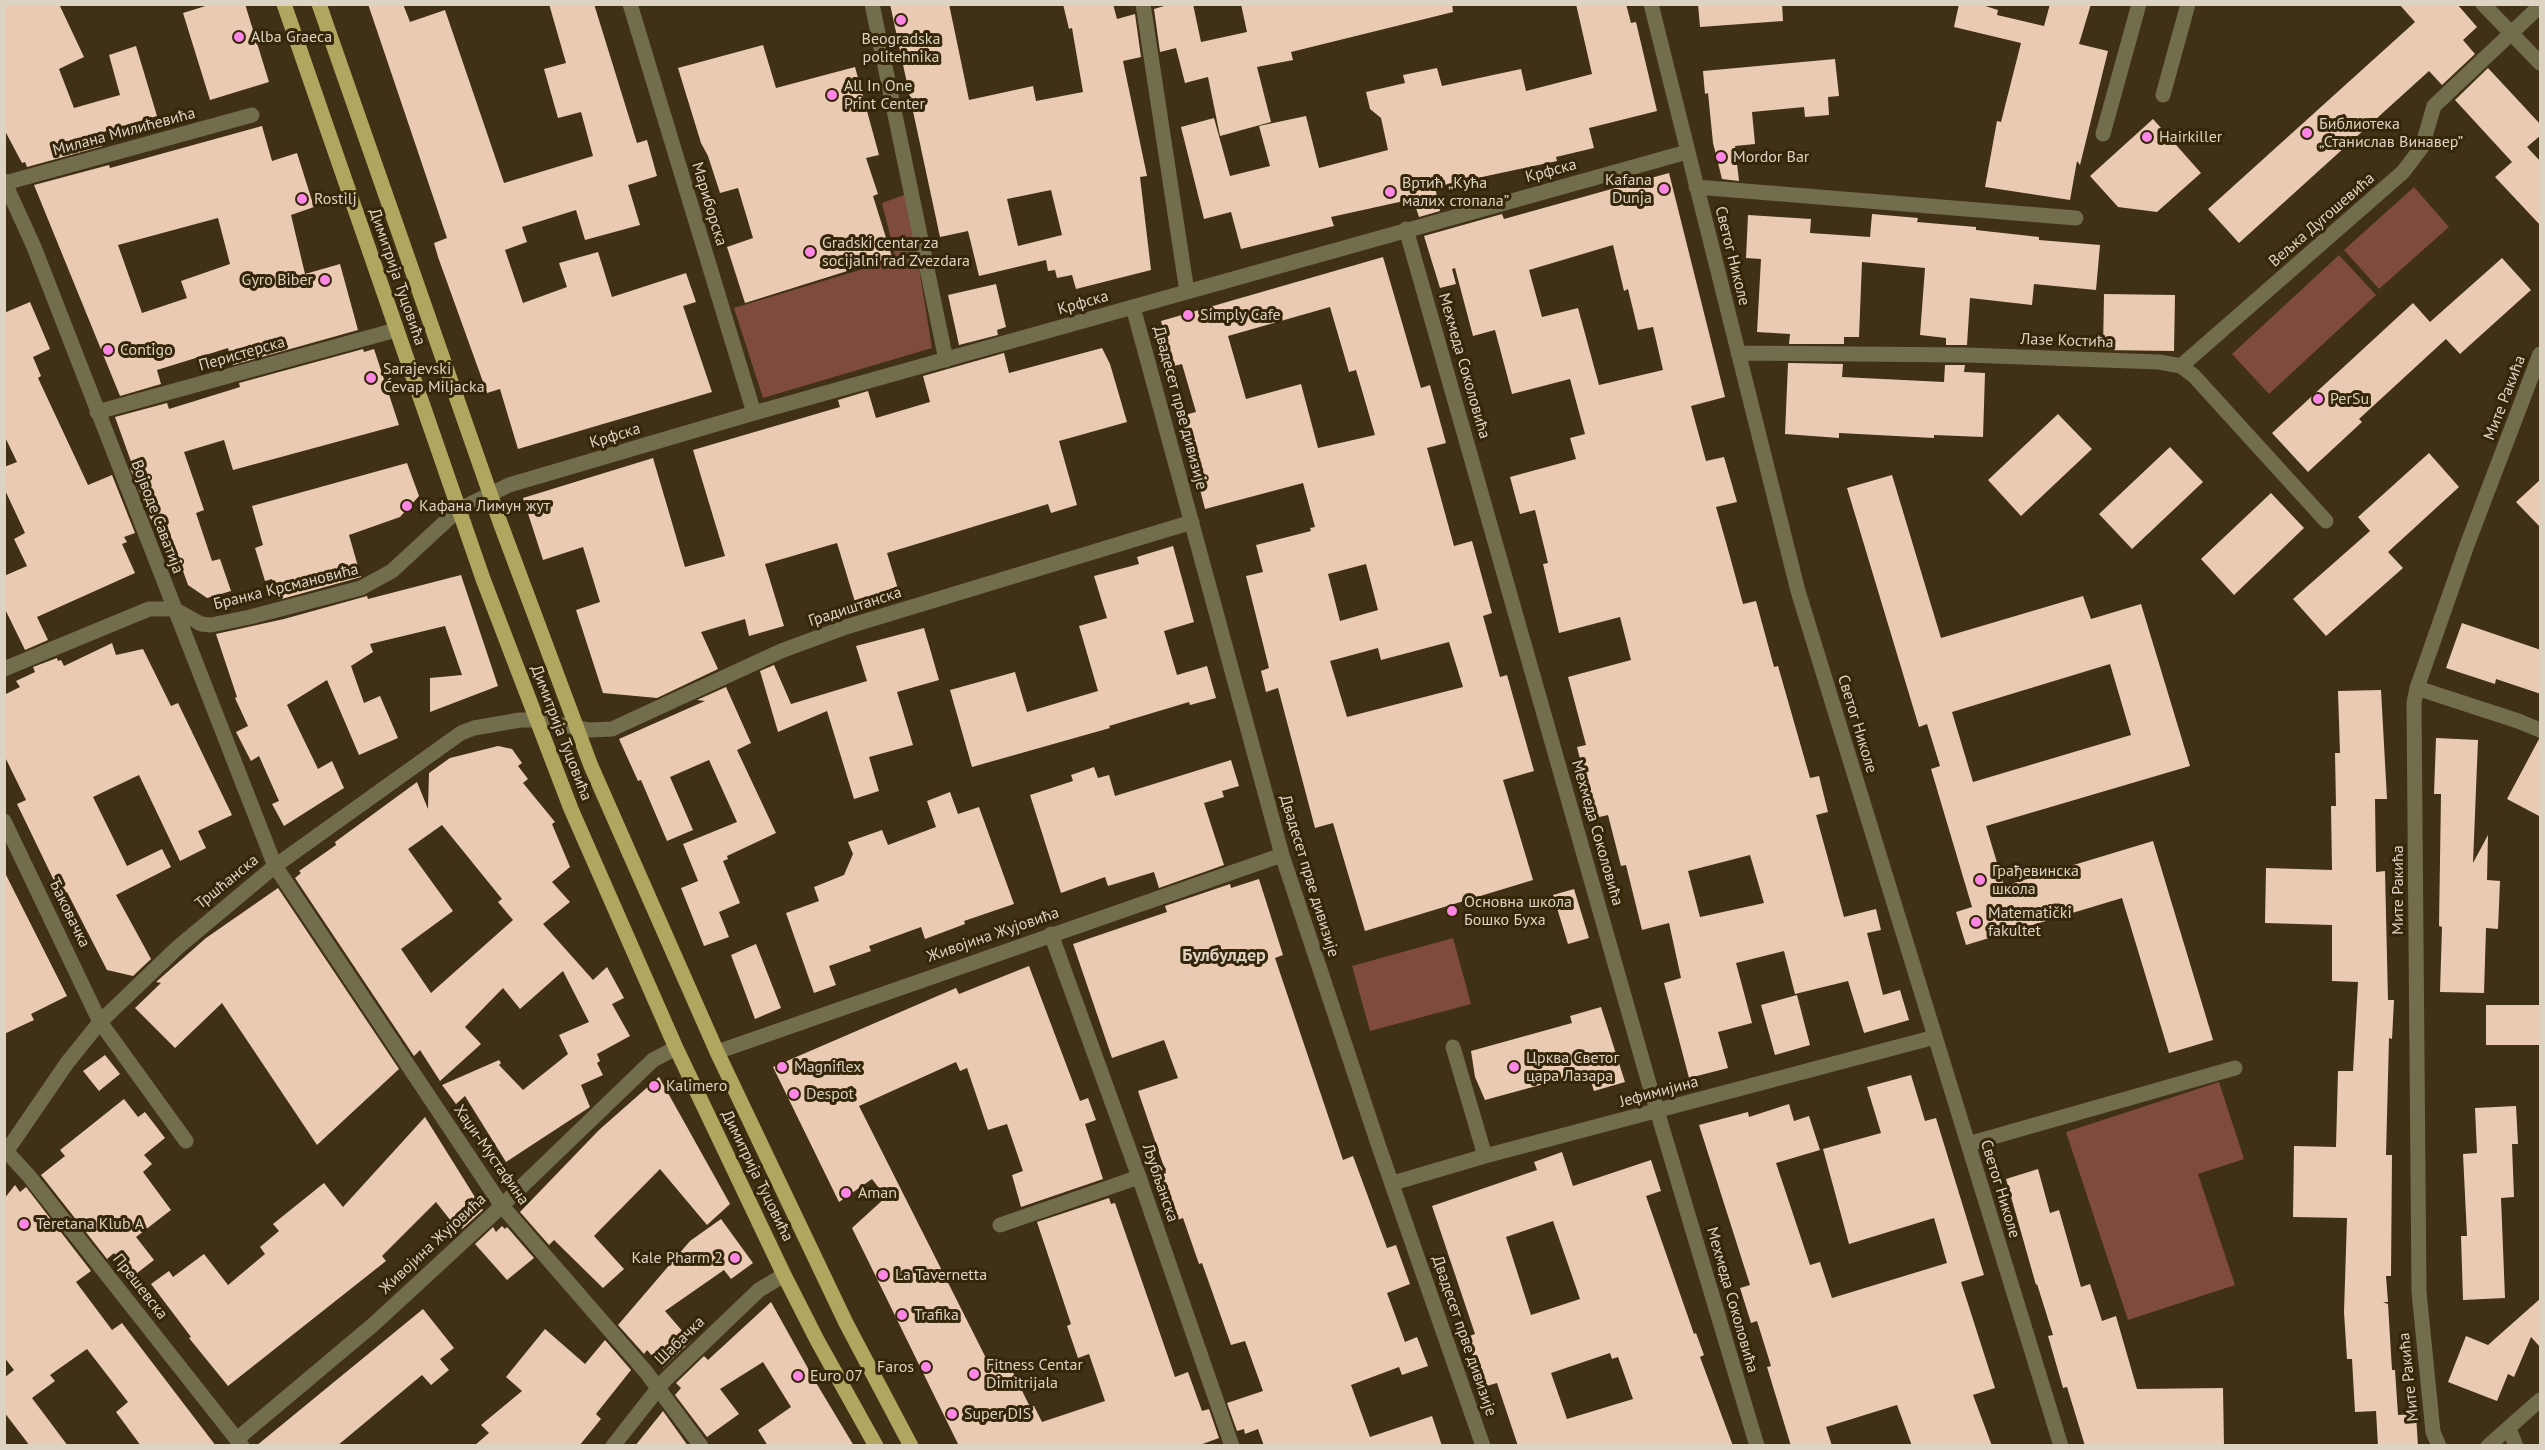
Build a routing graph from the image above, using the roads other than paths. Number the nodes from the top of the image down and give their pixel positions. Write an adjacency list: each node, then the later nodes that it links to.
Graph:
1 (284, 4): 23 (main road, Димитрија Туцовића)
2 (319, 4): 30 (main road, Димитрија Туцовића)
3 (630, 4): 29 (street, Мариборска)
4 (872, 4): 26 (street)
5 (1143, 4): 21 (street)
6 (1651, 4): 16 (street, Светог Николе)
7 (2139, 4): 15 (street)
8 (2188, 4): 13 (street)
9 (2483, 4): 11 (street)
10 (2541, 6): 11 (street, Вељка Дугошевића)
11 (2511, 33): 12 (street); 27 (street, Вељка Дугошевића)
12 (2541, 63)
13 (2163, 95)
14 (252, 116): 17 (street, Милана Милићевића)
15 (2103, 134)
16 (1687, 152): 18 (street, Светог Николе); 20 (street, Крфска)
17 (5, 182): 28 (street, Војводе Саватија)
18 (1696, 187): 19 (street); 24 (street, Светог Николе)
19 (2076, 218)
20 (1406, 229): 21 (street, Крфска); 50 (street, Мехмеда Соколовића)
21 (1187, 292): 22 (street, Крфска)
22 (1133, 307): 26 (street, Крфска); 33 (street, Двадесет прве дивизије)
23 (396, 330): 28 (street, Перистерска); 31 (main road, Димитрија Туцовића)
24 (1738, 353): 27 (street, Лазе Костића); 45 (street, Светог Николе)
25 (2541, 354): 36 (street, Мите Ракића)
26 (946, 360): 29 (street, Крфска)
27 (2181, 366): 32 (street)
28 (97, 412): 34 (street, Војводе Саватија)
29 (754, 414): 30 (street, Крфска)
30 (490, 494): 31 (street, Бранка Крсмановића); 38 (main road, Димитрија Туцовића)
31 (458, 510): 34 (street, Бранка Крсмановића); 37 (main road, Димитрија Туцовића)
32 (2326, 521)
33 (1192, 522): 38 (street, Градиштанска); 41 (street, Двадесет прве дивизије)
34 (174, 609): 35 (street); 42 (street, Војводе Саватија)
35 (4, 669)
36 (2417, 688): 39 (street); 72 (street, Мите Ракића)
37 (536, 720): 38 (street, Градиштанска); 42 (street, Тршћанска); 47 (main road, Димитрија Туцовића)
38 (577, 727): 48 (main road, Димитрија Туцовића)
39 (2541, 730)
40 (4, 821): 44 (street, Ђаковачка)
41 (1282, 855): 43 (street, Живојина Жујовића); 56 (street, Двадесет прве дивизије)
42 (275, 866): 44 (street, Тршћанска); 57 (street, Хаџи-Мустафина)
43 (1051, 934): 48 (street, Живојина Жујовића); 55 (street, Љубљанска)
44 (100, 1022): 51 (street, Ђаковачка); 53 (street, Тршћанска)
45 (1935, 1037): 50 (street, Јефимијина); 52 (street, Светог Николе)
46 (1453, 1047): 54 (street)
47 (676, 1048): 57 (street, Живојина Жујовића); 59 (main road, Димитрија Туцовића)
48 (717, 1052): 67 (main road, Димитрија Туцовића)
49 (2235, 1068): 52 (street)
50 (1657, 1111): 54 (street, Јефимијина); 70 (street, Мехмеда Соколовића)
51 (186, 1141)
52 (1968, 1144): 71 (street, Светог Николе)
53 (6, 1153): 63 (street, Прешевска)
54 (1485, 1156): 56 (street, Јефимијина)
55 (1139, 1177): 58 (street); 68 (street, Љубљанска)
56 (1393, 1183): 69 (street, Двадесет прве дивизије)
57 (502, 1206): 60 (street, Хаџи-Мустафина); 63 (street, Живојина Жујовића)
58 (1000, 1225)
59 (784, 1275): 60 (street, Шабачка); 66 (main road, Димитрија Туцовића)
60 (659, 1387): 64 (street, Шабачка); 65 (street, Хаџи-Мустафина)
61 (2541, 1400): 62 (street)
62 (2509, 1429): 73 (street); 74 (street)
63 (239, 1442)
64 (613, 1446)
65 (701, 1446)
66 (876, 1446)
67 (911, 1446)
68 (1232, 1446)
69 (1483, 1446)
70 (1756, 1446)
71 (2061, 1446)
72 (2439, 1446)
73 (2488, 1446)
74 (2516, 1446)

